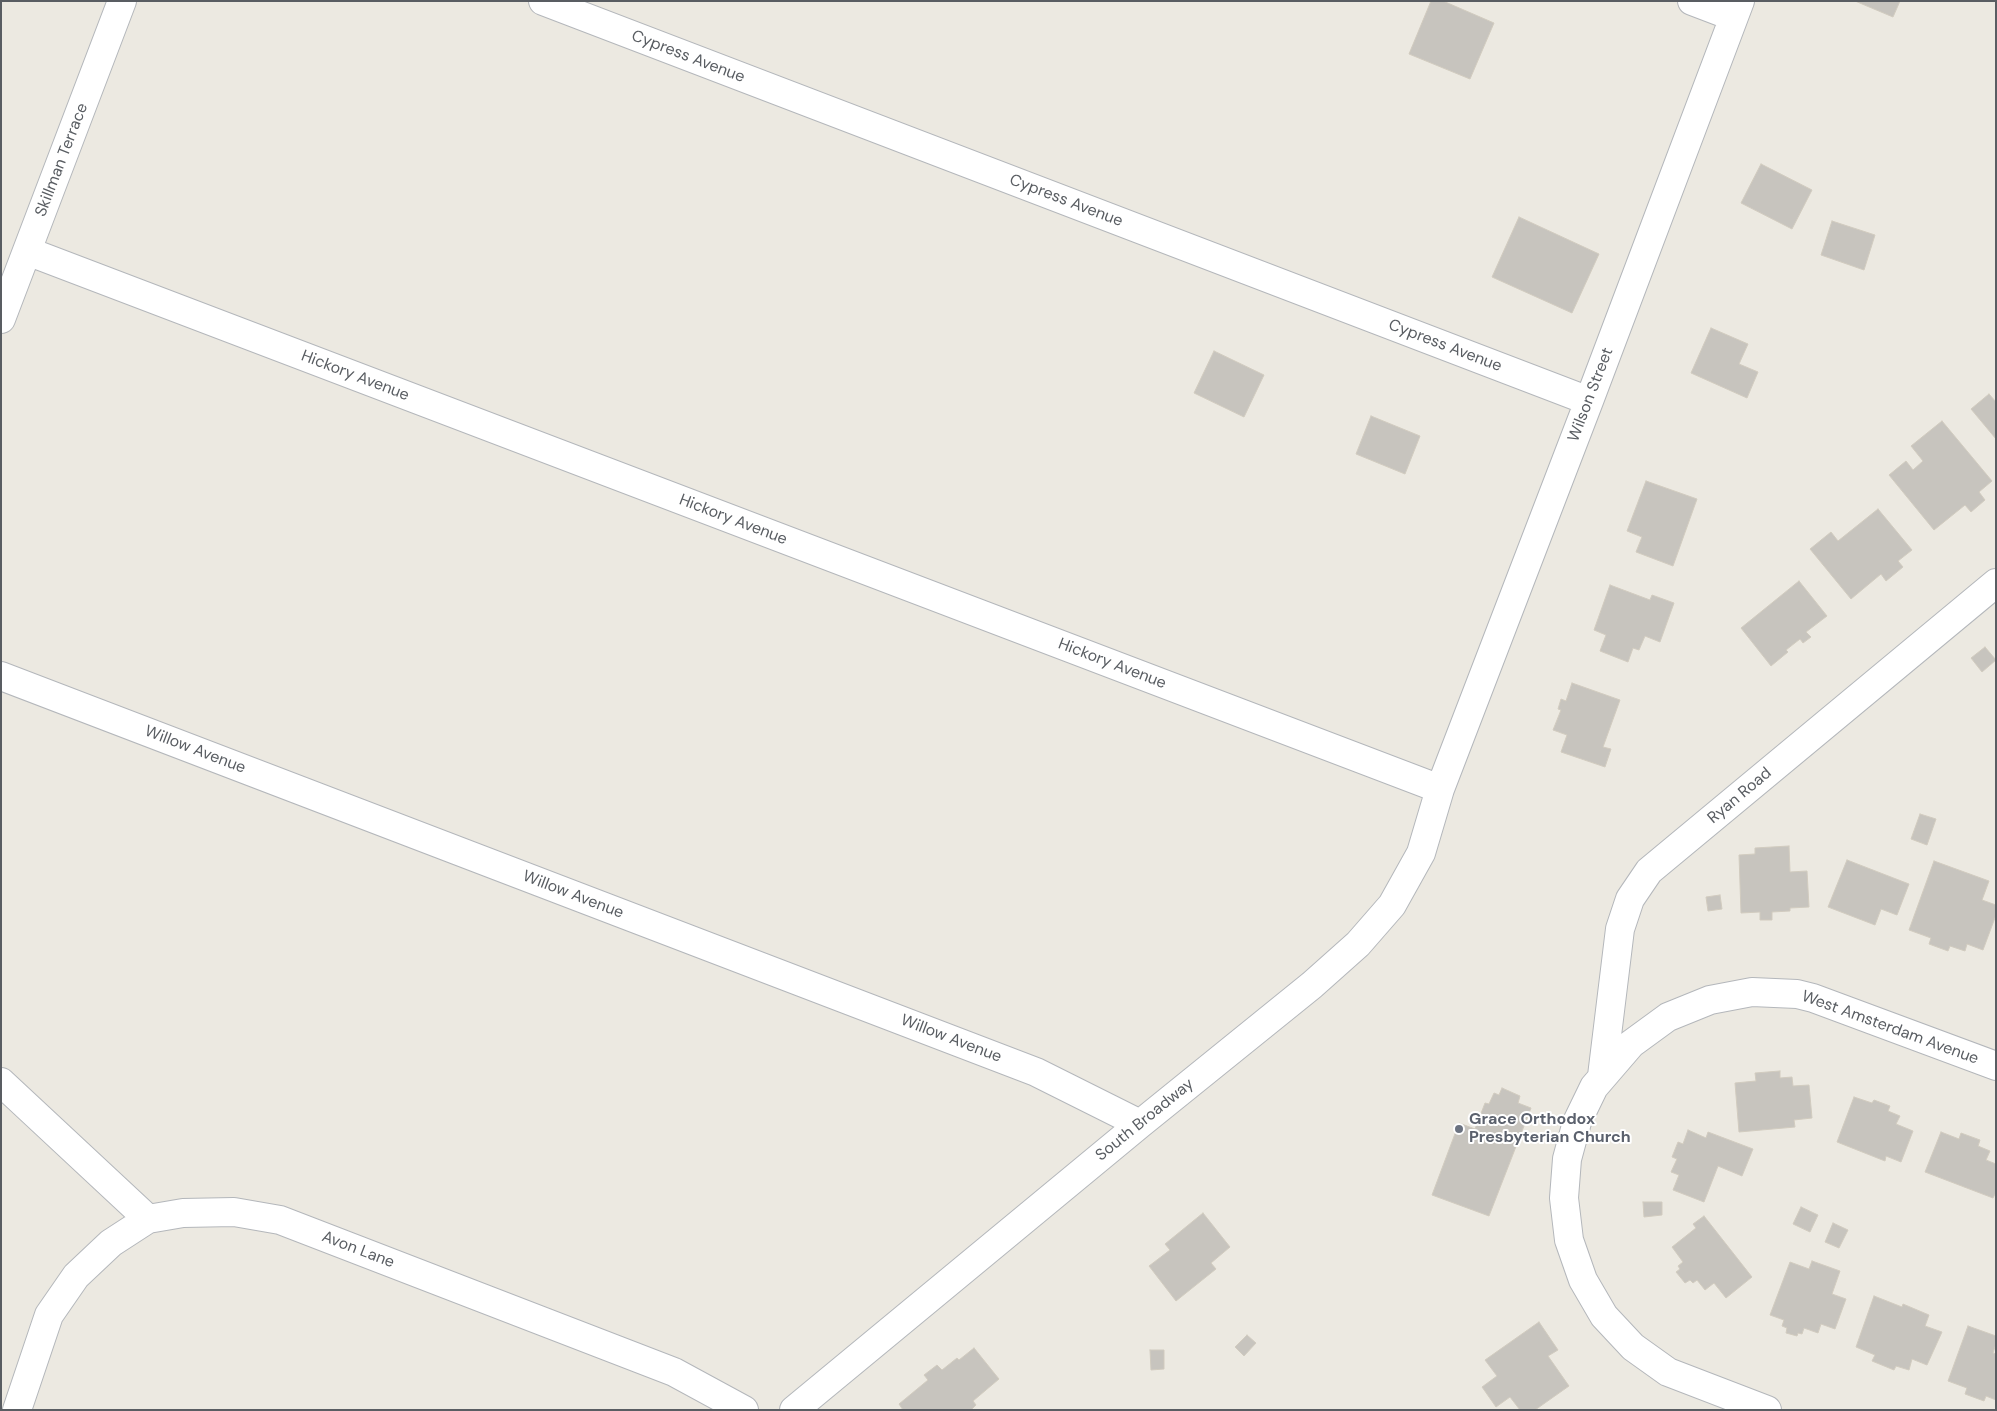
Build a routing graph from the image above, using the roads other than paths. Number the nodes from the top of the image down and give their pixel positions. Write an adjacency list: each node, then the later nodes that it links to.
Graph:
1 (122, 1): 5 (street, Skillman Terrace)
2 (543, 1): 7 (street, Cypress Avenue)
3 (1692, 1): 4 (street)
4 (1737, 9): 7 (street, Wilson Street)
5 (27, 251): 6 (street, Skillman Terrace); 10 (street, Hickory Avenue)
6 (1, 319)
7 (1589, 401): 10 (street, Wilson Street)
8 (1996, 584): 12 (street, Ryan Road)
9 (1, 676): 14 (street, Willow Avenue)
10 (1440, 788): 14 (street, South Broadway)
11 (1996, 1066): 12 (street, West Amsterdam Avenue)
12 (1602, 1076): 19 (street)
13 (1, 1082): 15 (street)
14 (1140, 1124): 18 (street, South Broadway)
15 (148, 1219): 16 (street); 17 (street, Avon Lane)
16 (17, 1410)
17 (744, 1410)
18 (794, 1410)
19 (1767, 1410)

